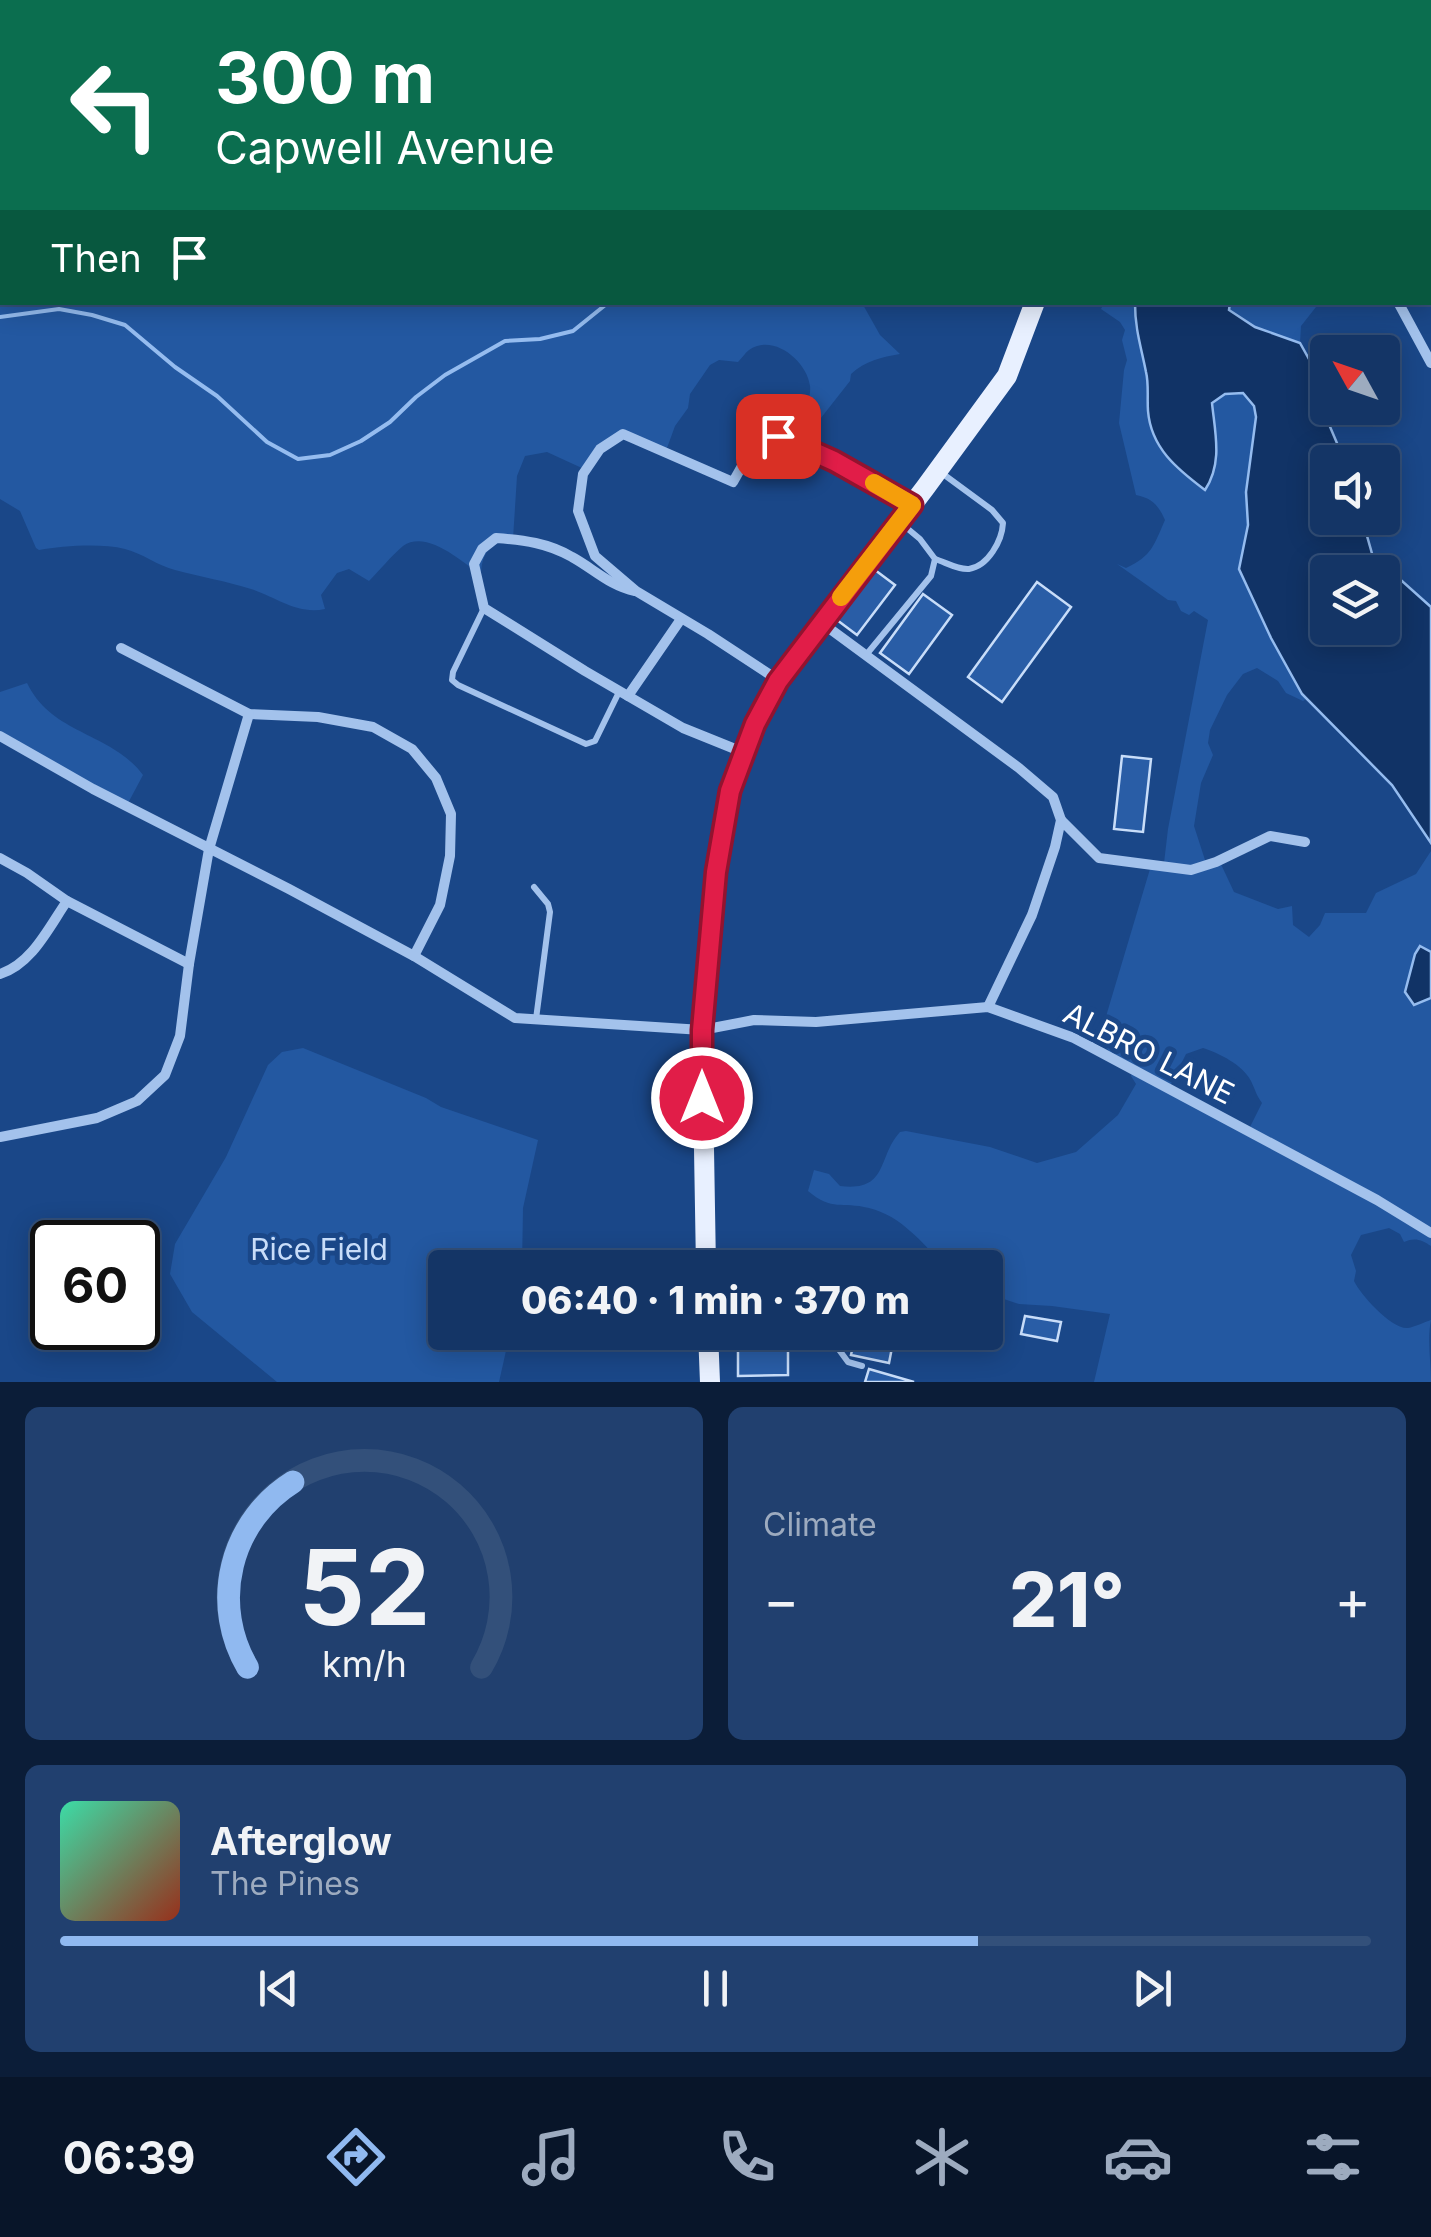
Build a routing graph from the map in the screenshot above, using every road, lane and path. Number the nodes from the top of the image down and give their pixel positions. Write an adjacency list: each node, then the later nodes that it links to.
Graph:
1 (1034, 305): 4 (main road)
2 (1400, 305): 3 (street)
3 (1431, 363)
4 (938, 471): 5 (main road); 6 (lane)
5 (906, 513): 6 (lane); 7 (street); 10 (main road)
6 (935, 558): 12 (lane)
7 (636, 591): 8 (street); 9 (street)
8 (484, 608): 14 (street); 14 (lane)
9 (680, 618): 13 (street); 14 (street)
10 (822, 622): 12 (street); 13 (main road)
11 (121, 648): 15 (street)
12 (866, 655): 18 (street)
13 (778, 681): 17 (main road)
14 (624, 694): 17 (street)
15 (249, 714): 20 (street); 24 (street)
16 (0, 736): 20 (street, ALBRO LANE)
17 (745, 753): 29 (main road)
18 (1062, 820): 19 (street); 27 (street)
19 (1305, 842)
20 (208, 849): 24 (street, ALBRO LANE); 25 (street)
21 (0, 858): 23 (street)
22 (534, 888): 28 (lane)
23 (66, 901): 25 (street); 26 (street)
24 (414, 956): 28 (street, ALBRO LANE)
25 (188, 964): 30 (street)
26 (0, 974)
27 (988, 1007): 29 (street, ALBRO LANE); 31 (street, ALBRO LANE)
28 (536, 1019): 29 (street, ALBRO LANE)
29 (702, 1030): 32 (main road)
30 (0, 1137)
31 (1431, 1233)
32 (706, 1250)
33 (709, 1350): 36 (main road)
34 (839, 1350): 35 (lane)
35 (862, 1366)
36 (710, 1382)

